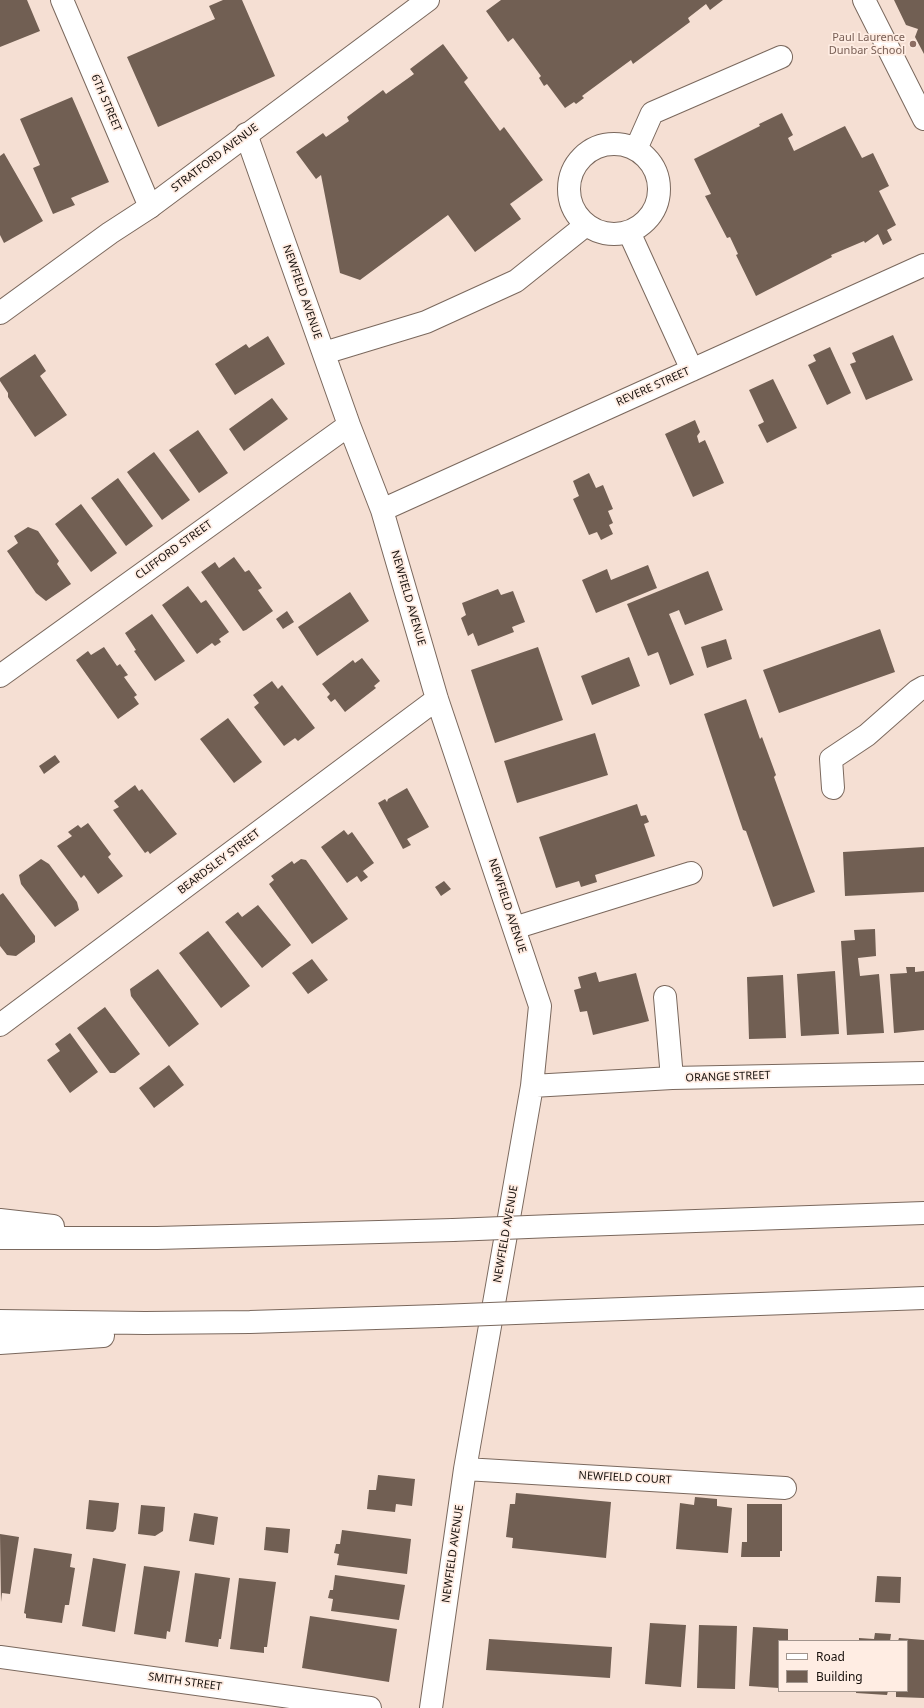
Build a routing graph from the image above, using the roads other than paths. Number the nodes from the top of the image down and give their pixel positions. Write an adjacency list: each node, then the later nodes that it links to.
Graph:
1 (62, 0): 8 (main road, 6TH STREET)
2 (864, 0): 5 (main road)
3 (421, 2): 6 (main road, STRATFORD AVENUE)
4 (781, 57): 7 (main road)
5 (924, 119)
6 (246, 134): 8 (main road, STRATFORD AVENUE); 13 (main road, NEWFIELD AVENUE)
7 (636, 148): 9 (main road); 10 (main road)
8 (150, 207): 12 (main road, STRATFORD AVENUE)
9 (586, 225): 10 (main road); 13 (main road)
10 (629, 232): 14 (main road)
11 (924, 265): 14 (main road, REVERE STREET)
12 (0, 314)
13 (324, 353): 15 (main road, NEWFIELD AVENUE)
14 (692, 370): 16 (main road, REVERE STREET)
15 (349, 425): 16 (main road, NEWFIELD AVENUE); 17 (main road, CLIFFORD STREET)
16 (382, 510): 19 (main road, NEWFIELD AVENUE)
17 (0, 676)
18 (924, 687): 20 (main road)
19 (438, 699): 22 (main road, NEWFIELD AVENUE); 24 (main road, BEARDSLEY STREET)
20 (833, 788)
21 (691, 873): 22 (main road)
22 (514, 928): 27 (main road, NEWFIELD AVENUE)
23 (665, 997): 26 (main road)
24 (0, 1024)
25 (924, 1073): 26 (main road, ORANGE STREET)
26 (672, 1078): 27 (main road, ORANGE STREET)
27 (532, 1086): 36 (main road, NEWFIELD AVENUE)
28 (924, 1213): 31 (main road, bridge)
29 (0, 1220): 31 (main road)
30 (0, 1238): 31 (main road)
31 (157, 1238)
32 (924, 1298): 33 (main road, bridge)
33 (358, 1319): 34 (main road); 35 (main road)
34 (0, 1321)
35 (0, 1343)
36 (465, 1469): 37 (main road, NEWFIELD COURT); 40 (main road, NEWFIELD AVENUE)
37 (785, 1488)
38 (0, 1657): 39 (main road, SMITH STREET)
39 (370, 1708)
40 (431, 1708)

